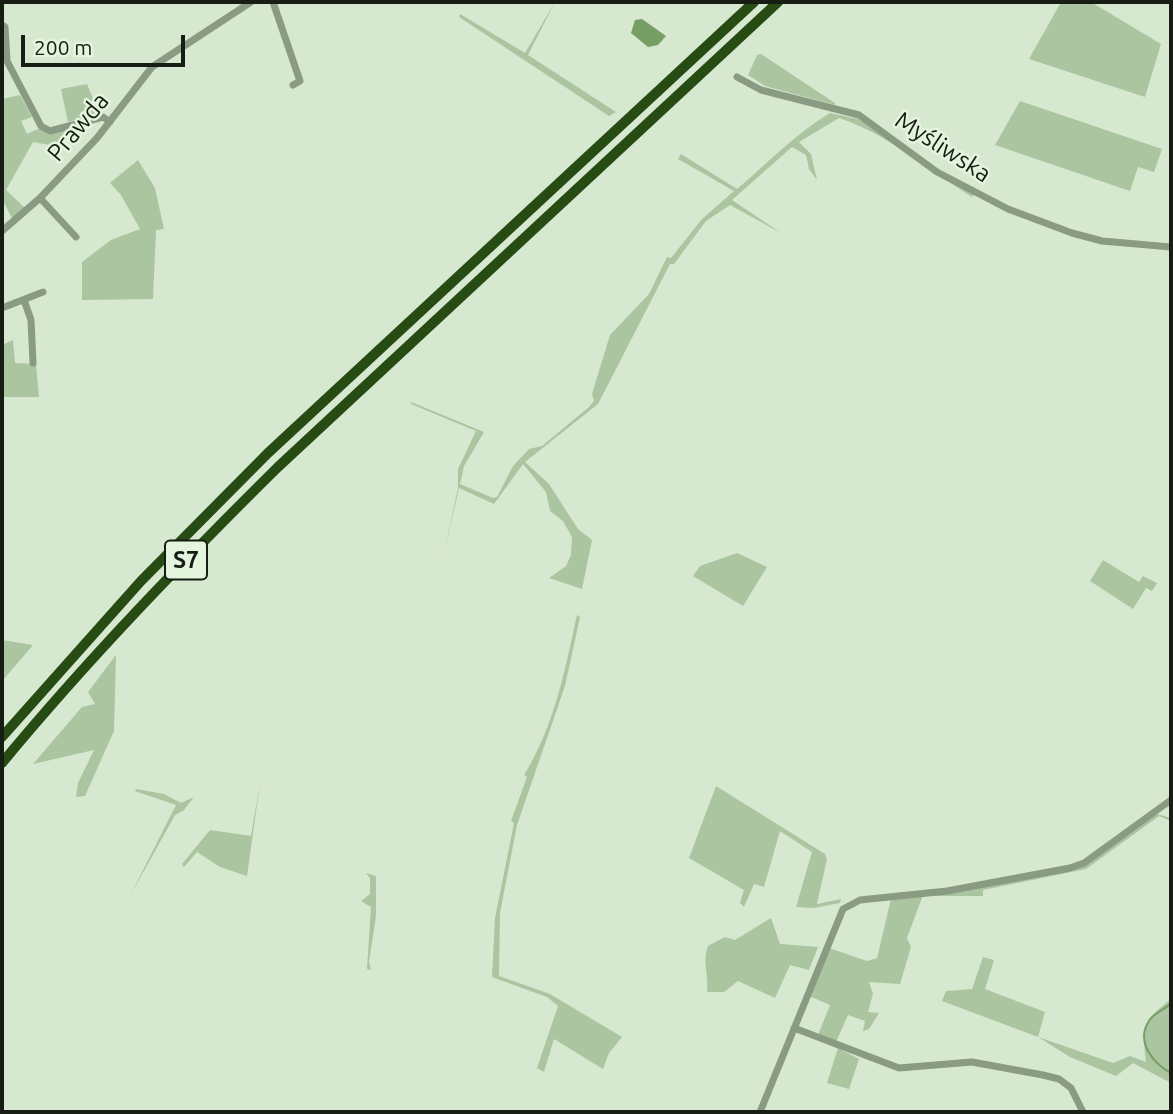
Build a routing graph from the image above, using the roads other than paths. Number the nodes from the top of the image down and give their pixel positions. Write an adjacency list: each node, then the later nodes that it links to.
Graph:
1 (251, 2): 8 (street, Prawda)
2 (273, 2): 7 (street)
3 (754, 2): 17 (highway, S7)
4 (778, 2): 18 (highway, S7)
5 (2, 26): 8 (street)
6 (737, 78): 12 (street, Myśliwska)
7 (293, 85)
8 (110, 122): 9 (street, Prawda)
9 (40, 198): 10 (street, Prawda); 11 (street)
10 (2, 231)
11 (76, 237)
12 (1171, 247)
13 (43, 292): 14 (street)
14 (23, 300): 15 (street); 16 (street)
15 (2, 308)
16 (33, 363)
17 (2, 737)
18 (2, 763)
19 (1171, 800): 20 (street)
20 (794, 1028): 21 (street); 22 (street)
21 (760, 1112)
22 (1083, 1112)

